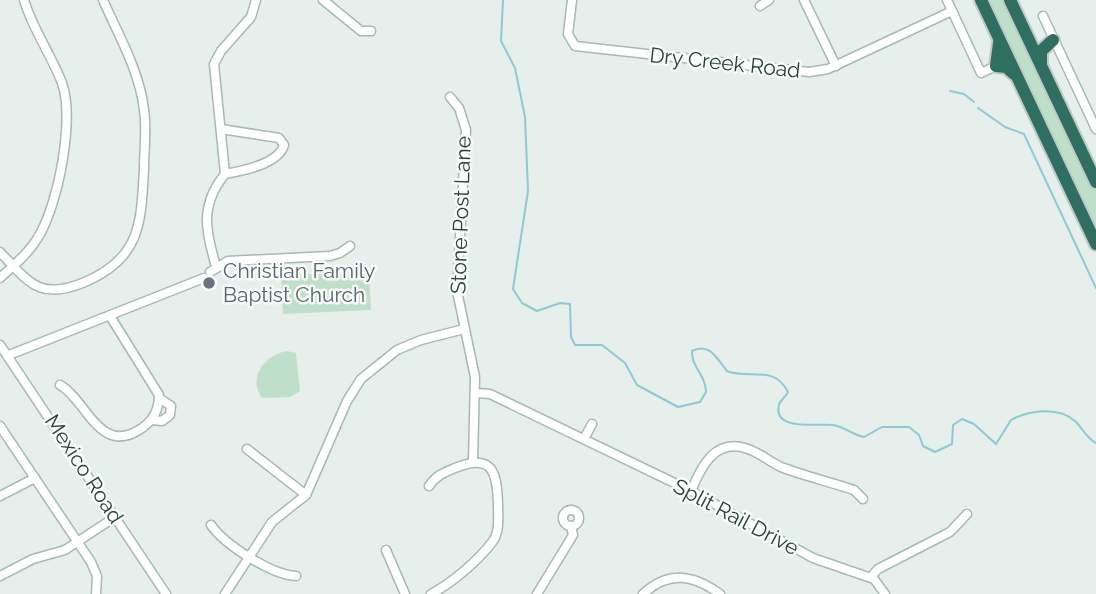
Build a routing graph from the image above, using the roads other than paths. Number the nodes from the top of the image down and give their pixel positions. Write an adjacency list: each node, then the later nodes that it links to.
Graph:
1 (24, 0): 32 (street)
2 (103, 0): 29 (street)
3 (256, 0): 23 (street)
4 (323, 0): 14 (street)
5 (572, 0): 18 (street, Dry Creek Road)
6 (769, 0): 11 (street)
7 (804, 0): 18 (street)
8 (947, 0): 12 (street)
9 (981, 0): 16 (highway)
10 (1010, 0): 15 (highway)
11 (760, 6)
12 (952, 11): 18 (street, Dry Creek Road); 19 (street)
13 (1043, 16): 17 (street)
14 (371, 31)
15 (1025, 31): 17 (highway); 20 (highway)
16 (999, 39): 19 (highway); 21 (highway)
17 (1053, 40): 20 (highway); 24 (street)
18 (835, 66)
19 (996, 66): 21 (highway)
20 (1042, 66): 26 (highway)
21 (1017, 77): 27 (highway)
22 (450, 97): 36 (street, Stone Post Lane)
23 (221, 129): 25 (street); 25 (street)
24 (1096, 129)
25 (225, 174): 33 (street)
26 (1096, 182)
27 (1096, 244)
28 (350, 246): 33 (street)
29 (129, 248): 31 (street); 32 (street)
30 (0, 252): 32 (street)
31 (138, 254)
32 (13, 266): 34 (street)
33 (210, 272): 35 (street)
34 (0, 278)
35 (110, 316): 38 (street); 41 (street)
36 (464, 330): 40 (street, Stone Post Lane); 51 (street)
37 (0, 345): 38 (street, Mexico Road)
38 (9, 355): 55 (street, Mexico Road)
39 (60, 385): 42 (street)
40 (476, 393): 45 (street, Split Rail Drive); 47 (street, Stone Post Lane)
41 (159, 398): 42 (street); 42 (street)
42 (152, 420)
43 (592, 424): 45 (street)
44 (0, 426): 48 (street)
45 (584, 439): 50 (street, Split Rail Drive)
46 (247, 449): 51 (street)
47 (473, 461): 49 (street); 68 (street)
48 (35, 478): 52 (street); 58 (street)
49 (429, 486)
50 (691, 491): 53 (street); 63 (street, Split Rail Drive)
51 (306, 495): 60 (street)
52 (0, 496)
53 (863, 499)
54 (967, 514): 63 (street)
55 (115, 517): 58 (street); 65 (street, Mexico Road)
56 (211, 525): 60 (street)
57 (571, 526): 69 (street)
58 (77, 542): 61 (street); 64 (street)
59 (386, 550): 67 (street)
60 (250, 555): 62 (street); 66 (street)
61 (0, 576)
62 (296, 576)
63 (870, 577): 72 (street)
64 (98, 593)
65 (166, 594)
66 (225, 594)
67 (405, 594)
68 (431, 594)
69 (537, 594)
70 (643, 594): 71 (street)
71 (720, 594)
72 (885, 594)

